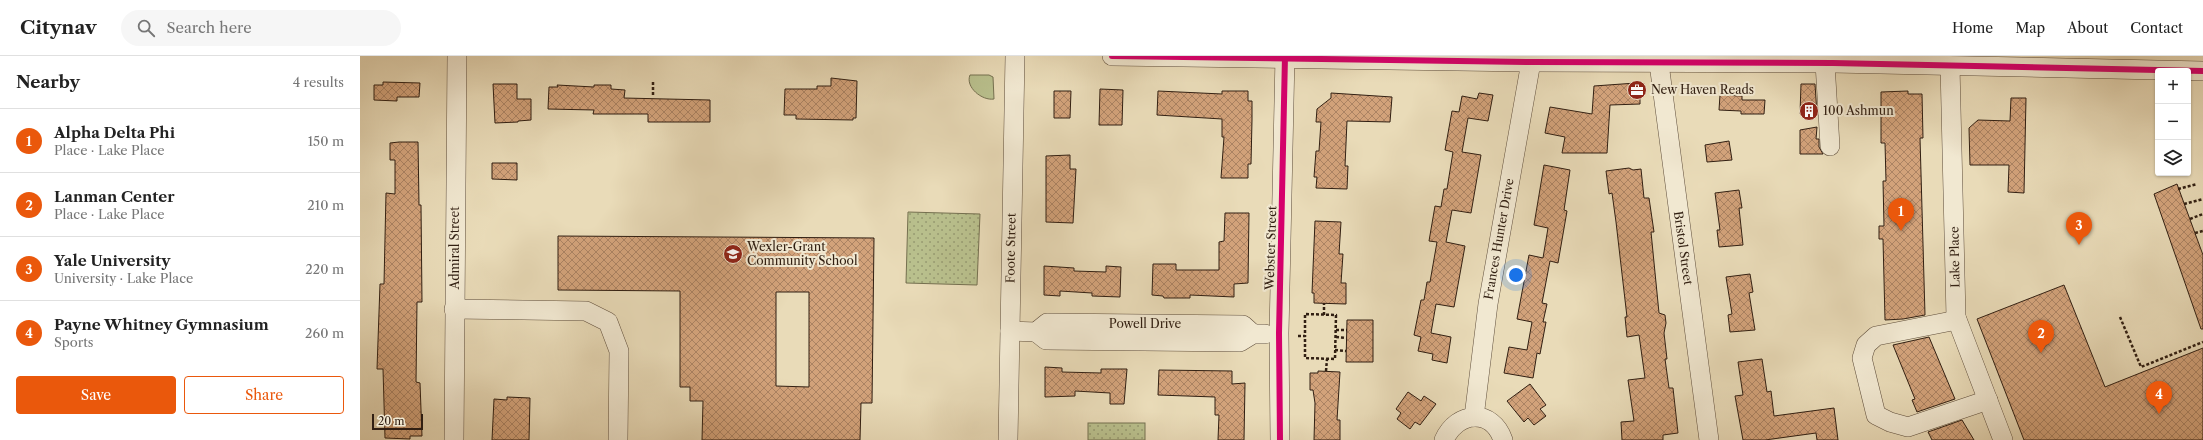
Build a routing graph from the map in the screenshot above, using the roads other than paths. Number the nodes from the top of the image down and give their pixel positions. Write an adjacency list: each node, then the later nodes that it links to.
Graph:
1 (457, 56): 11 (street, Admiral Street)
2 (1015, 56): 13 (street, Foote Street)
3 (1112, 56): 4 (street)
4 (1285, 57): 7 (street); 14 (street, Webster Street)
5 (1658, 59): 6 (street); 7 (street); 23 (street, Bristol Street)
6 (1831, 61): 8 (street); 10 (street)
7 (1531, 62): 16 (street, Frances Hunter Drive)
8 (1950, 66): 9 (street); 12 (street, Lake Place)
9 (2203, 71)
10 (1830, 146)
11 (454, 308): 17 (street, Admiral Street); 18 (street)
12 (1957, 320): 15 (street, Lake Place); 15 (street)
13 (1010, 330): 14 (street, Powell Drive); 19 (street, Foote Street)
14 (1279, 334): 20 (street, Webster Street)
15 (1988, 400): 24 (street, Lake Place)
16 (1474, 417): 21 (street); 22 (street)
17 (454, 440)
18 (618, 440)
19 (1008, 440)
20 (1280, 440)
21 (1444, 440)
22 (1503, 440)
23 (1709, 440)
24 (2003, 440)

